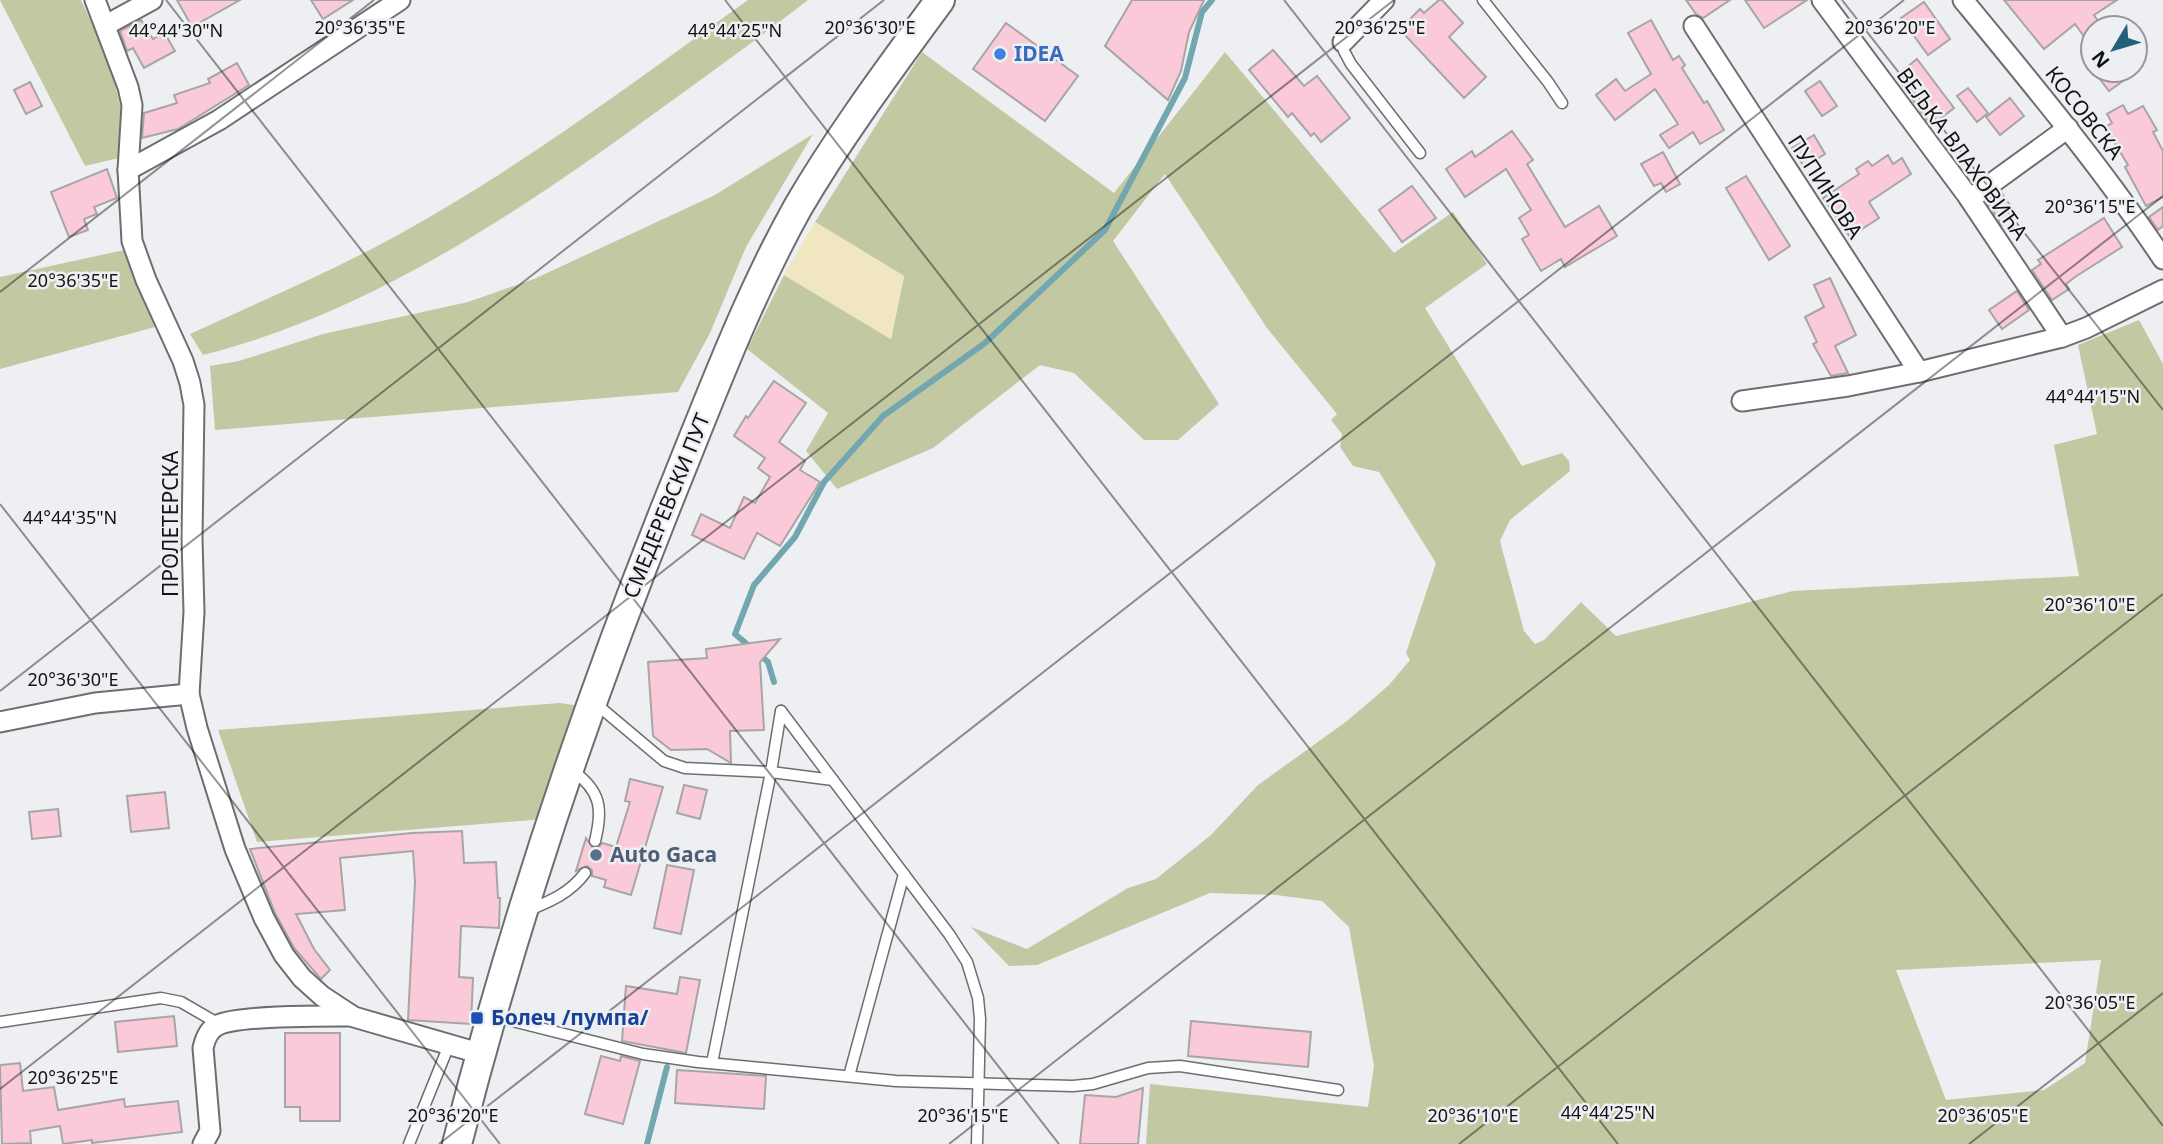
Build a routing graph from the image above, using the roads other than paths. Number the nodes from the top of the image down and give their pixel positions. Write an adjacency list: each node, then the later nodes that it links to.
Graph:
1 (95, 0): 9 (street, ПРОЛЕТЕРСКА)
2 (152, 0): 9 (street)
3 (400, 0): 15 (street)
4 (940, 0): 23 (main road, СМЕДЕРЕВСКИ ПУТ)
5 (1384, 0): 11 (street)
6 (1483, 0): 12 (lane)
7 (1822, 0): 16 (street, ВЕЉКА ВЛАХОВИЋА)
8 (1963, 0): 13 (street, КОСОВСКА)
9 (106, 25): 15 (street, ПРОЛЕТЕРСКА)
10 (1694, 26): 20 (street, ПУПИНОВА)
11 (1343, 43): 14 (lane)
12 (1562, 103)
13 (2068, 128): 16 (street); 17 (street, КОСОВСКА)
14 (1420, 153)
15 (128, 170): 22 (street, ПРОЛЕТЕРСКА)
16 (1969, 199): 19 (street, ВЕЉКА ВЛАХОВИЋА)
17 (2163, 259)
18 (2163, 290): 19 (street)
19 (2062, 337): 20 (street)
20 (1919, 372): 21 (street)
21 (1742, 401)
22 (189, 694): 24 (street); 33 (street, ПРОЛЕТЕРСКА)
23 (592, 700): 25 (main road, СМЕДЕРЕВСКИ ПУТ); 26 (lane)
24 (0, 722)
25 (569, 768): 28 (lane); 31 (main road, СМЕДЕРЕВСКИ ПУТ)
26 (771, 772): 27 (lane); 27 (lane); 38 (lane)
27 (833, 780): 30 (lane)
28 (595, 841)
29 (584, 873): 31 (lane)
30 (904, 874): 39 (lane); 40 (lane)
31 (522, 913): 32 (main road, СМЕДЕРЕВСКИ ПУТ)
32 (493, 1016): 37 (main road, СМЕДЕРЕВСКИ ПУТ); 38 (lane)
33 (354, 1017): 35 (street); 36 (street)
34 (0, 1022): 35 (lane)
35 (219, 1024): 42 (street)
36 (449, 1045): 37 (street); 43 (lane)
37 (482, 1054): 44 (main road, СМЕДЕРЕВСКИ ПУТ)
38 (712, 1063): 39 (lane)
39 (849, 1076): 40 (lane)
40 (979, 1083): 41 (lane); 45 (lane)
41 (1338, 1090)
42 (203, 1144)
43 (409, 1144)
44 (457, 1144)
45 (978, 1144)

